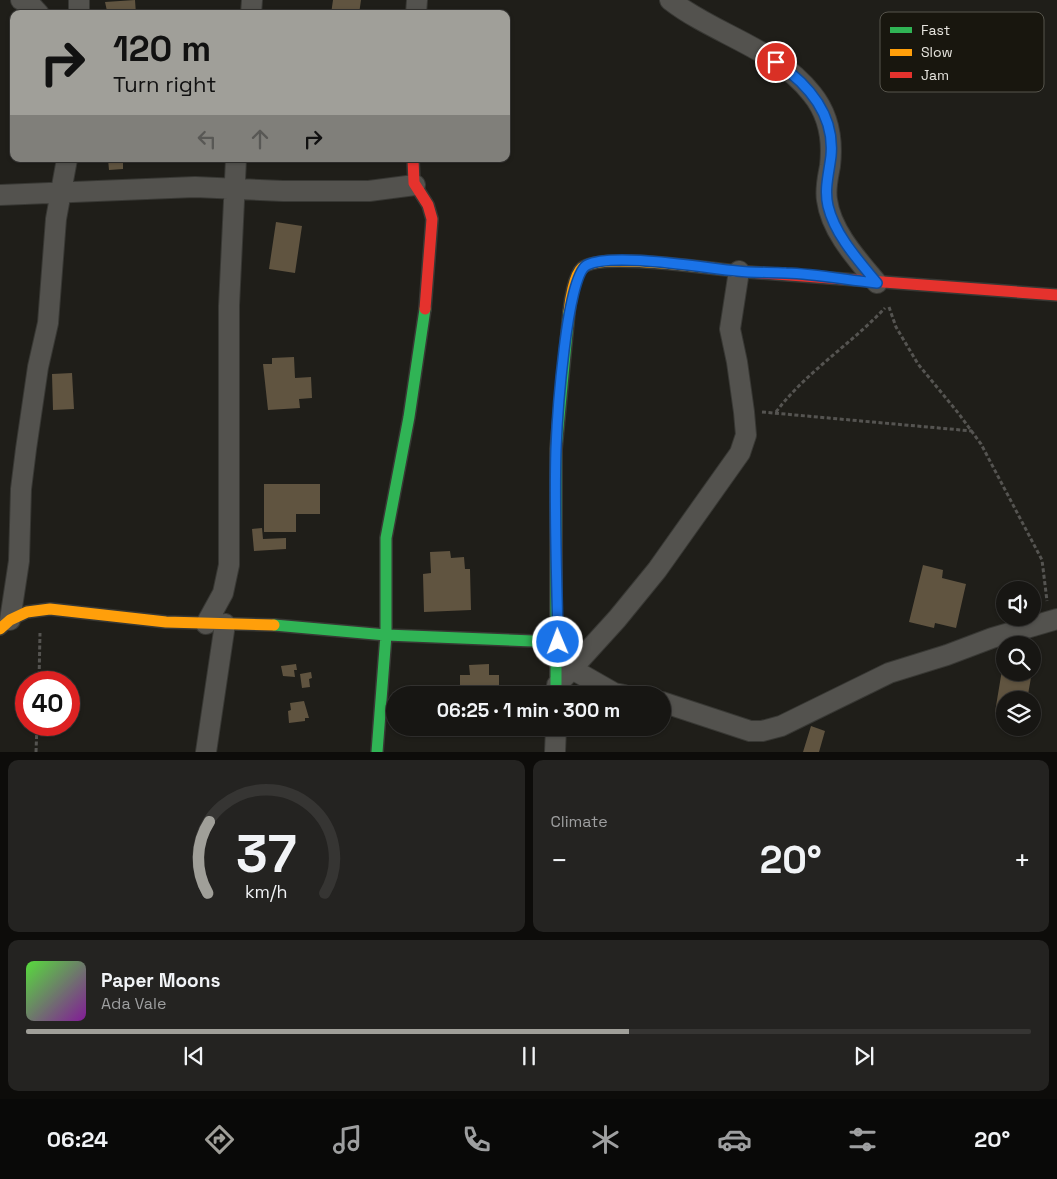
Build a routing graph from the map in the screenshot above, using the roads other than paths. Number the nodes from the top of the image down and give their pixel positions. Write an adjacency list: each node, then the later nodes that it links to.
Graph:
1 (21, 0): 3 (street)
2 (670, 0): 12 (street)
3 (35, 10)
4 (66, 162): 9 (street)
5 (236, 162): 8 (street)
6 (413, 162): 7 (street)
7 (415, 185): 8 (street); 17 (street)
8 (234, 188): 9 (street); 16 (street)
9 (60, 194): 10 (street); 15 (street)
10 (0, 195)
11 (739, 271): 12 (street); 18 (street); 19 (street)
12 (877, 283): 13 (street)
13 (1057, 295)
14 (1053, 620): 23 (street)
15 (5, 624): 16 (street)
16 (216, 624): 17 (street); 25 (street)
17 (386, 635): 18 (street); 26 (street)
18 (558, 642): 20 (street)
19 (572, 669): 21 (street); 22 (street)
20 (556, 686)
21 (559, 686)
22 (602, 686)
23 (671, 705)
24 (556, 736): 27 (street)
25 (206, 752)
26 (377, 752)
27 (555, 752)

